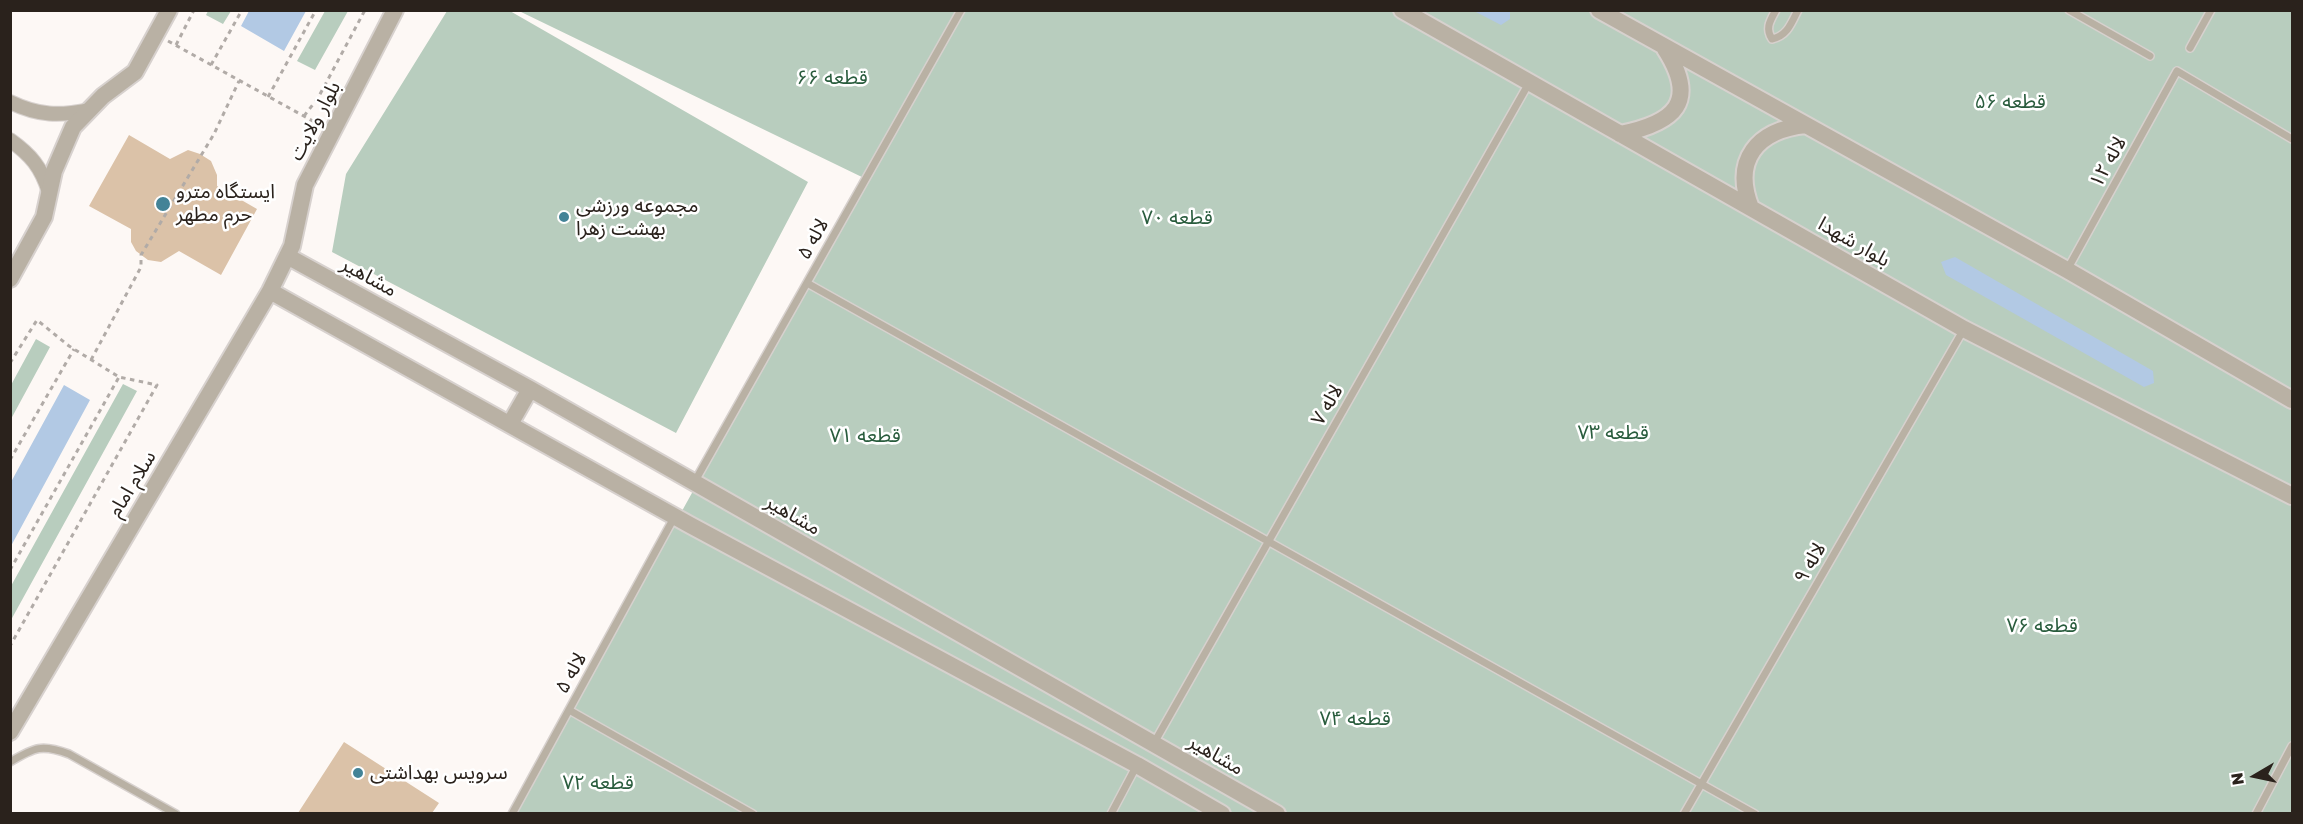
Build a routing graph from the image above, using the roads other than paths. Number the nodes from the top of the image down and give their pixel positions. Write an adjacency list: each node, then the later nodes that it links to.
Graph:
1 (169, 10): 15 (street)
2 (395, 10): 22 (street, بلوار ولایت)
3 (961, 10): 25 (lane, لاله ۵)
4 (1402, 10): 13 (street, بلوار شهدا)
5 (1599, 10): 10 (street)
6 (1776, 10): 7 (lane)
7 (1798, 10)
8 (2069, 10): 12 (lane)
9 (2211, 10): 11 (lane)
10 (1662, 45): 16 (street); 17 (street)
11 (2190, 48)
12 (2150, 56)
13 (1529, 82): 17 (street, بلوار شهدا); 34 (lane, لاله ۷)
14 (10, 102): 15 (street)
15 (90, 110): 20 (street)
16 (1806, 125): 21 (street); 23 (street)
17 (1620, 134): 21 (street, بلوار شهدا)
18 (2292, 139): 23 (lane, لاله ۱۲)
19 (10, 140): 20 (street)
20 (49, 192): 24 (street)
21 (1751, 208): 27 (street, بلوار شهدا)
22 (287, 256): 26 (street, سلام امام); 28 (street, مشاهیر)
23 (2067, 270): 29 (street)
24 (10, 279)
25 (807, 283): 31 (lane, لاله ۵); 34 (lane)
26 (270, 291): 30 (street); 36 (street, سلام امام)
27 (1964, 329): 32 (street, بلوار شهدا); 41 (lane, لاله ۹)
28 (530, 389): 30 (street); 31 (street, مشاهیر)
29 (2292, 400)
30 (510, 424): 33 (street)
31 (694, 483): 37 (street, مشاهیر)
32 (2292, 496)
33 (675, 516): 35 (lane, لاله ۵); 40 (street)
34 (1269, 541): 37 (lane, لاله ۷); 41 (lane)
35 (569, 710): 43 (lane, لاله ۵); 44 (lane)
36 (10, 732)
37 (1153, 743): 47 (street, مشاهیر)
38 (2292, 746): 50 (lane)
39 (10, 762): 42 (lane)
40 (1137, 765): 45 (lane); 46 (street)
41 (1701, 784): 48 (lane, لاله ۹); 49 (lane)
42 (176, 813)
43 (512, 813)
44 (753, 813)
45 (1111, 813)
46 (1222, 813)
47 (1277, 813)
48 (1684, 813)
49 (1755, 813)
50 (2256, 813)

